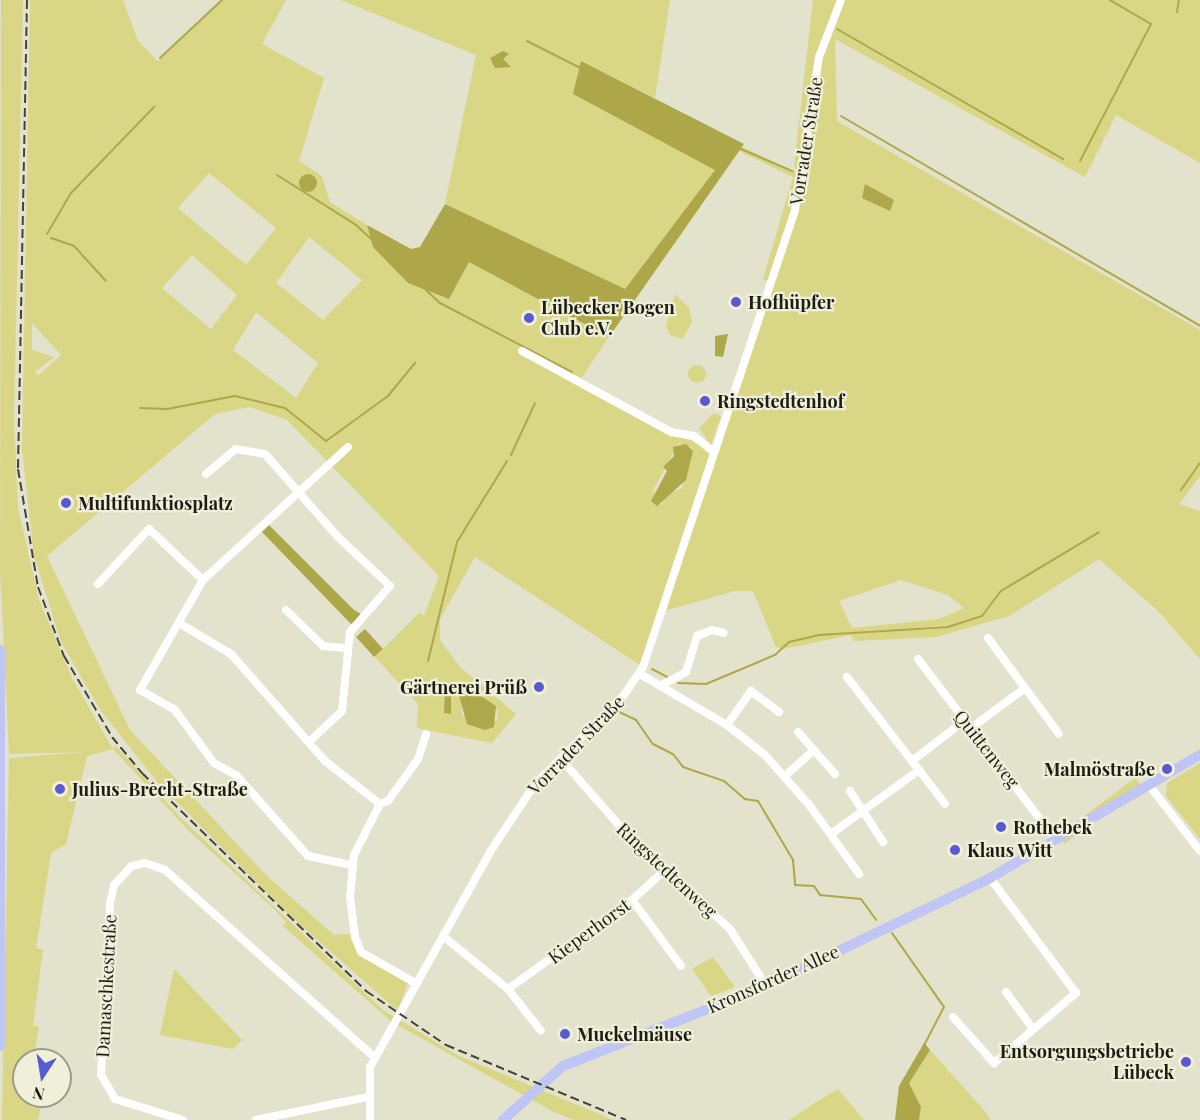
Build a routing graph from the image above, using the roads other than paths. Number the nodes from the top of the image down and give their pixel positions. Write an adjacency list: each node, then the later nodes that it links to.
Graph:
1 (841, 0): 4 (street, Vorrader Straße)
2 (522, 351): 4 (street)
3 (348, 447): 6 (street)
4 (714, 452): 16 (street, Vorrader Straße)
5 (206, 474): 6 (street)
6 (298, 493): 7 (street); 13 (street)
7 (203, 580): 8 (street); 10 (street)
8 (98, 584)
9 (286, 610): 13 (street)
10 (179, 623): 27 (street); 44 (street)
11 (724, 633): 18 (street)
12 (988, 639): 19 (street)
13 (348, 648): 27 (street)
14 (0, 650): 23 (main road)
15 (918, 658): 21 (street, Quittenweg)
16 (640, 674): 18 (street); 30 (street, Vorrader Straße)
17 (847, 677): 31 (street)
18 (662, 685): 22 (street)
19 (1025, 688): 21 (street); 26 (street)
20 (779, 711): 22 (street)
21 (968, 724): 31 (street); 41 (street, Quittenweg)
22 (727, 725): 34 (street)
23 (1, 730): 58 (main road)
24 (798, 732): 28 (street)
25 (426, 734): 37 (street)
26 (1059, 734)
27 (310, 741): 37 (street)
28 (814, 750): 33 (street); 34 (street)
29 (1200, 754): 35 (main road, Kronsforder Allee)
30 (561, 759): 45 (street, Ringstedtenweg); 49 (street, Vorrader Straße)
31 (912, 761): 32 (street)
32 (919, 770): 38 (street); 39 (street)
33 (836, 774)
34 (785, 776): 40 (street)
35 (1149, 785): 41 (main road, Kronsforder Allee); 43 (street)
36 (850, 791): 39 (street)
37 (380, 804): 44 (street)
38 (945, 804)
39 (865, 814): 40 (street); 42 (street)
40 (831, 834): 46 (street)
41 (1056, 840): 47 (main road, Kronsforder Allee)
42 (883, 842)
43 (1200, 851)
44 (352, 865): 51 (street)
45 (666, 869): 48 (street, Kieperhorst); 52 (street, Ringstedtenweg)
46 (859, 874)
47 (990, 878): 52 (main road, Kronsforder Allee); 56 (street)
48 (632, 900): 50 (street); 53 (street, Kieperhorst)
49 (443, 936): 51 (street, Vorrader Straße); 53 (street)
50 (681, 966)
51 (417, 984): 59 (street, Vorrader Straße)
52 (766, 986): 64 (main road, Kronsforder Allee)
53 (508, 989): 57 (street)
54 (1006, 992): 56 (street)
55 (954, 1017): 56 (street)
56 (1033, 1029)
57 (541, 1031)
58 (0, 1046)
59 (375, 1058): 60 (street, Vorrader Straße); 61 (street, Damaschkestraße)
60 (367, 1097): 62 (street); 63 (street, Vorrader Straße)
61 (183, 1120)
62 (256, 1120)
63 (370, 1120)
64 (503, 1120)

